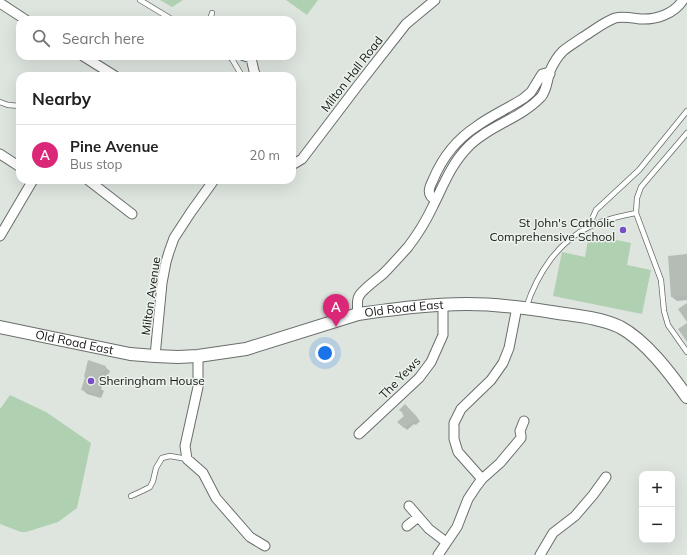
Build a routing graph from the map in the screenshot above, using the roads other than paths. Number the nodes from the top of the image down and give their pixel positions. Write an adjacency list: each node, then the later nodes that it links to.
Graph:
1 (140, 0): 7 (lane)
2 (435, 0): 20 (street, Milton Hall Road)
3 (683, 0): 31 (street)
4 (0, 3): 6 (street)
5 (212, 13): 8 (lane)
6 (20, 16)
7 (166, 16)
8 (211, 16)
9 (88, 60): 12 (street)
10 (233, 60): 13 (lane)
11 (251, 60): 14 (street)
12 (101, 72)
13 (240, 72)
14 (254, 72)
15 (0, 102): 16 (lane)
16 (16, 105)
17 (687, 111): 27 (lane)
18 (687, 133): 25 (lane)
19 (0, 154): 21 (street)
20 (296, 163)
21 (16, 164)
22 (32, 184): 28 (street)
23 (93, 184): 26 (street)
24 (211, 184): 34 (street, Milton Avenue)
25 (636, 213): 27 (lane); 33 (lane)
26 (132, 214)
27 (592, 225): 30 (lane)
28 (0, 236)
29 (443, 305): 30 (main road, Old Road East); 31 (main road, Old Road East); 38 (street, The Yews)
30 (521, 307): 36 (main road, Old Road East); 41 (street)
31 (358, 314): 35 (main road, Old Road East)
32 (0, 327): 34 (main road, Old Road East)
33 (687, 352)
34 (155, 356): 35 (main road, Old Road East)
35 (198, 356): 39 (street)
36 (687, 397)
37 (524, 421): 41 (street)
38 (359, 434)
39 (187, 459): 42 (lane); 47 (street)
40 (606, 477): 49 (street)
41 (482, 479): 46 (street)
42 (131, 496)
43 (409, 506): 44 (street)
44 (418, 517): 45 (street); 46 (street)
45 (407, 526)
46 (446, 542): 48 (street)
47 (264, 546)
48 (438, 555)
49 (540, 555)

